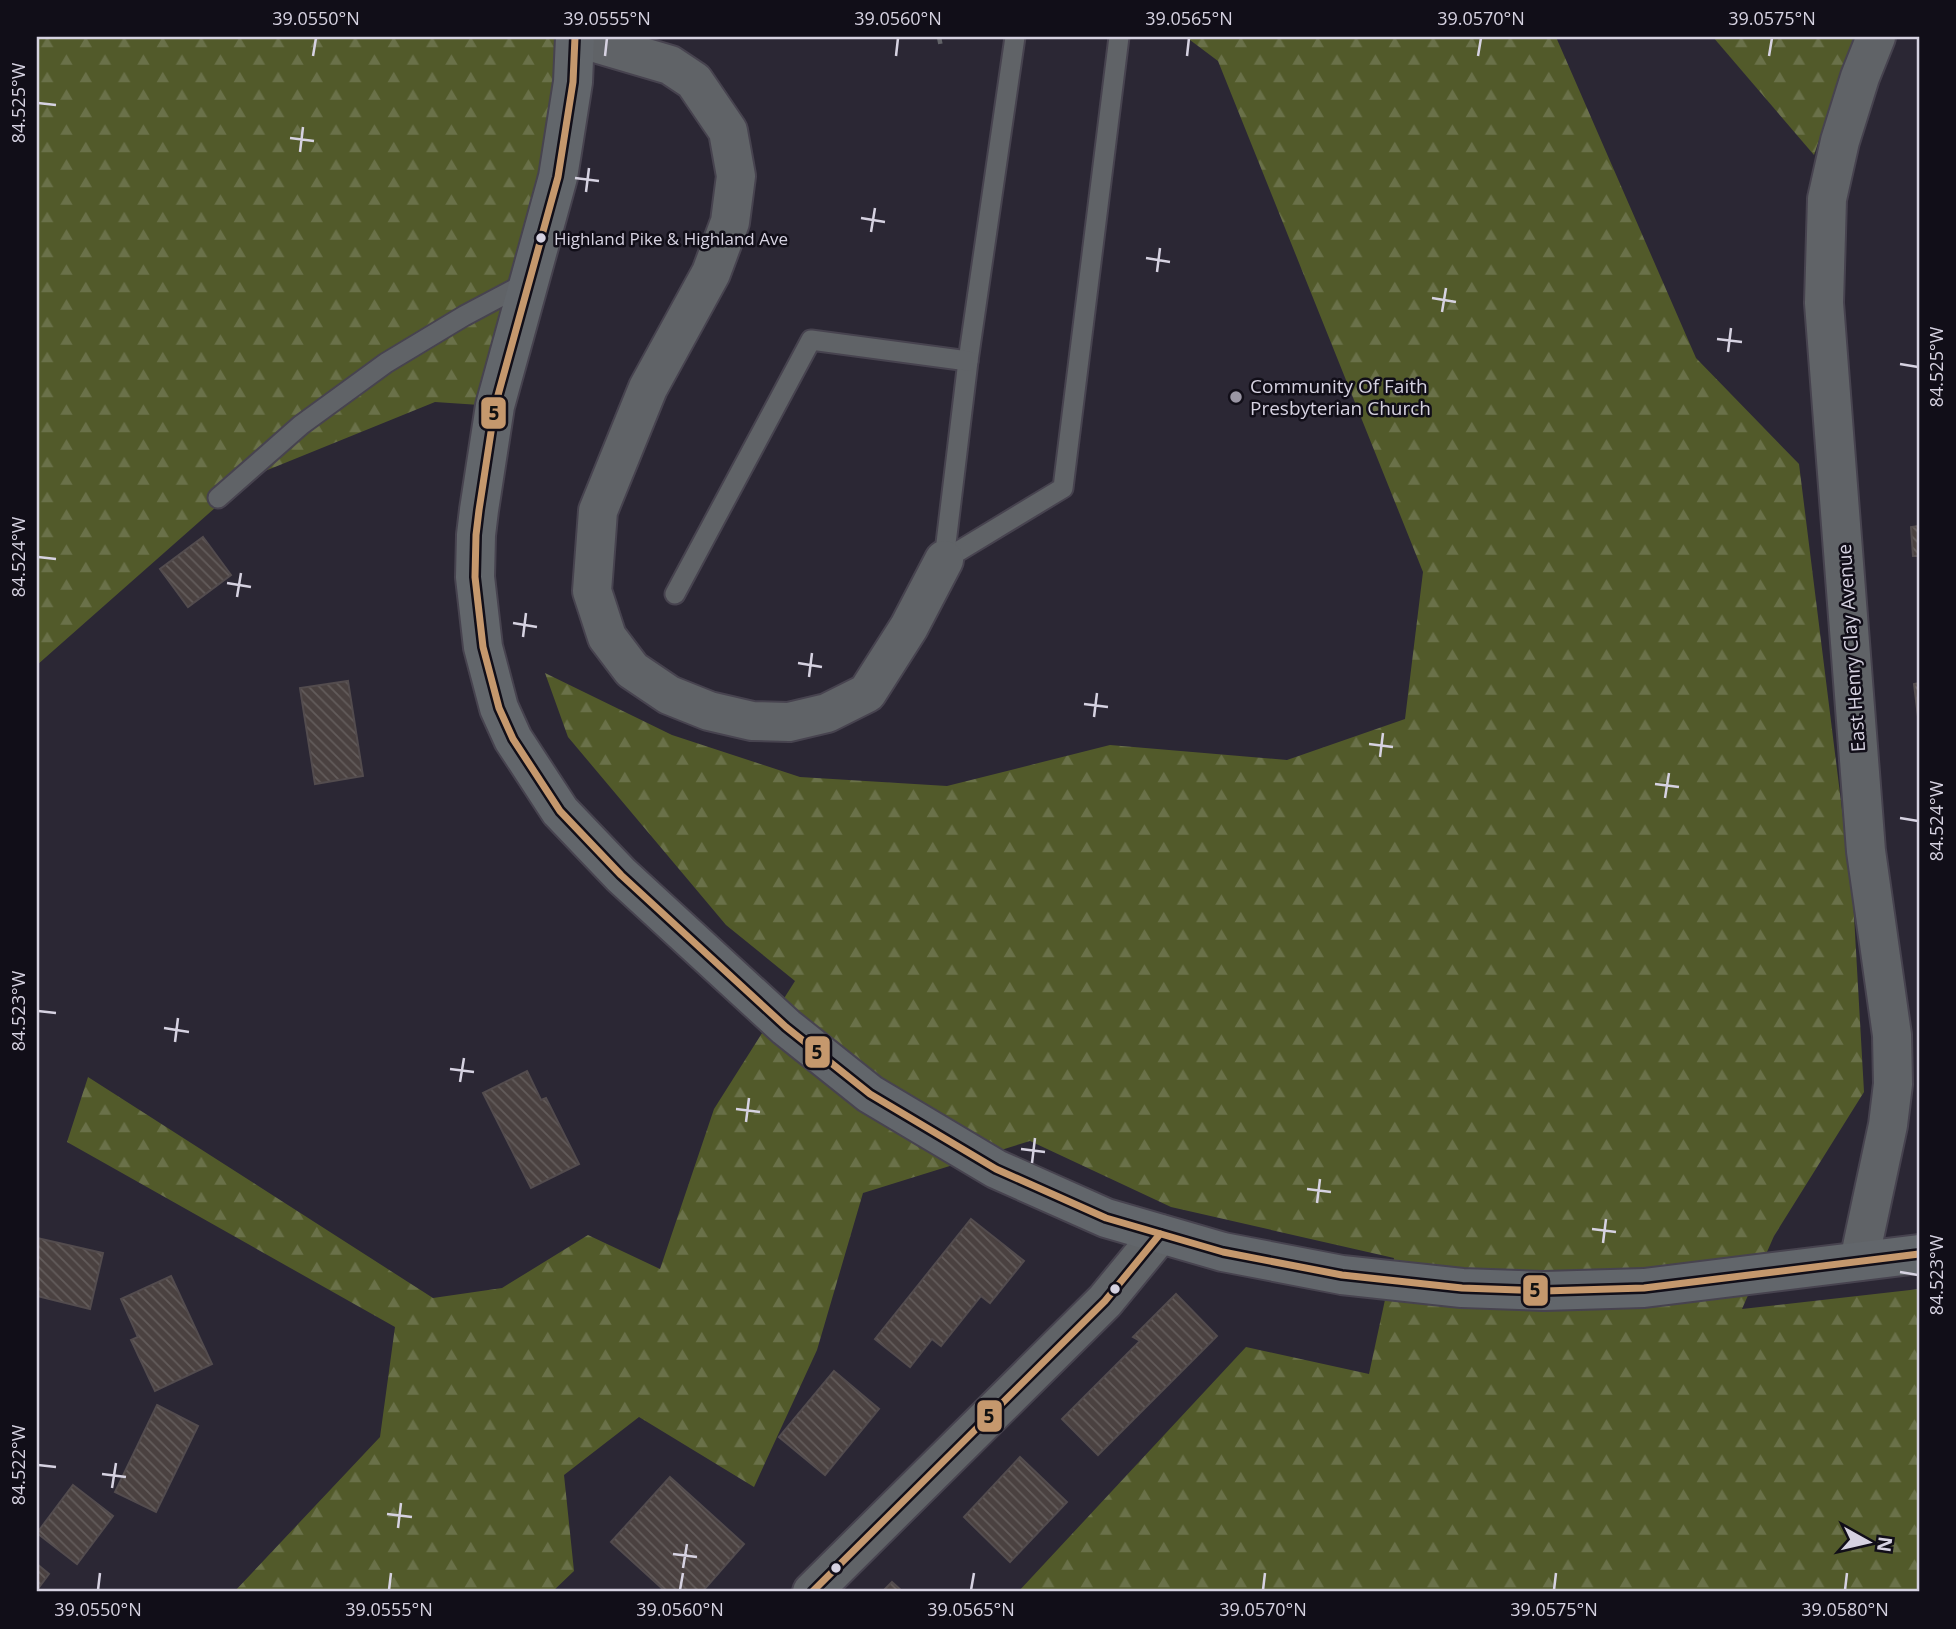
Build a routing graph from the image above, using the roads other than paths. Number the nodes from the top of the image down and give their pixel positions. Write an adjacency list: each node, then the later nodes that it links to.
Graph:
1 (575, 37): 5 (street); 8 (street)
2 (1015, 37): 6 (lane)
3 (1119, 37): 8 (lane)
4 (1876, 37): 10 (street, East Henry Clay Avenue)
5 (529, 282): 7 (lane); 11 (street)
6 (968, 361): 8 (lane); 9 (lane)
7 (218, 498)
8 (944, 560)
9 (675, 594)
10 (1904, 1022): 13 (street, East Henry Clay Avenue)
11 (1160, 1234): 13 (street); 14 (street)
12 (1919, 1254): 13 (street)
13 (1859, 1261)
14 (812, 1592)

